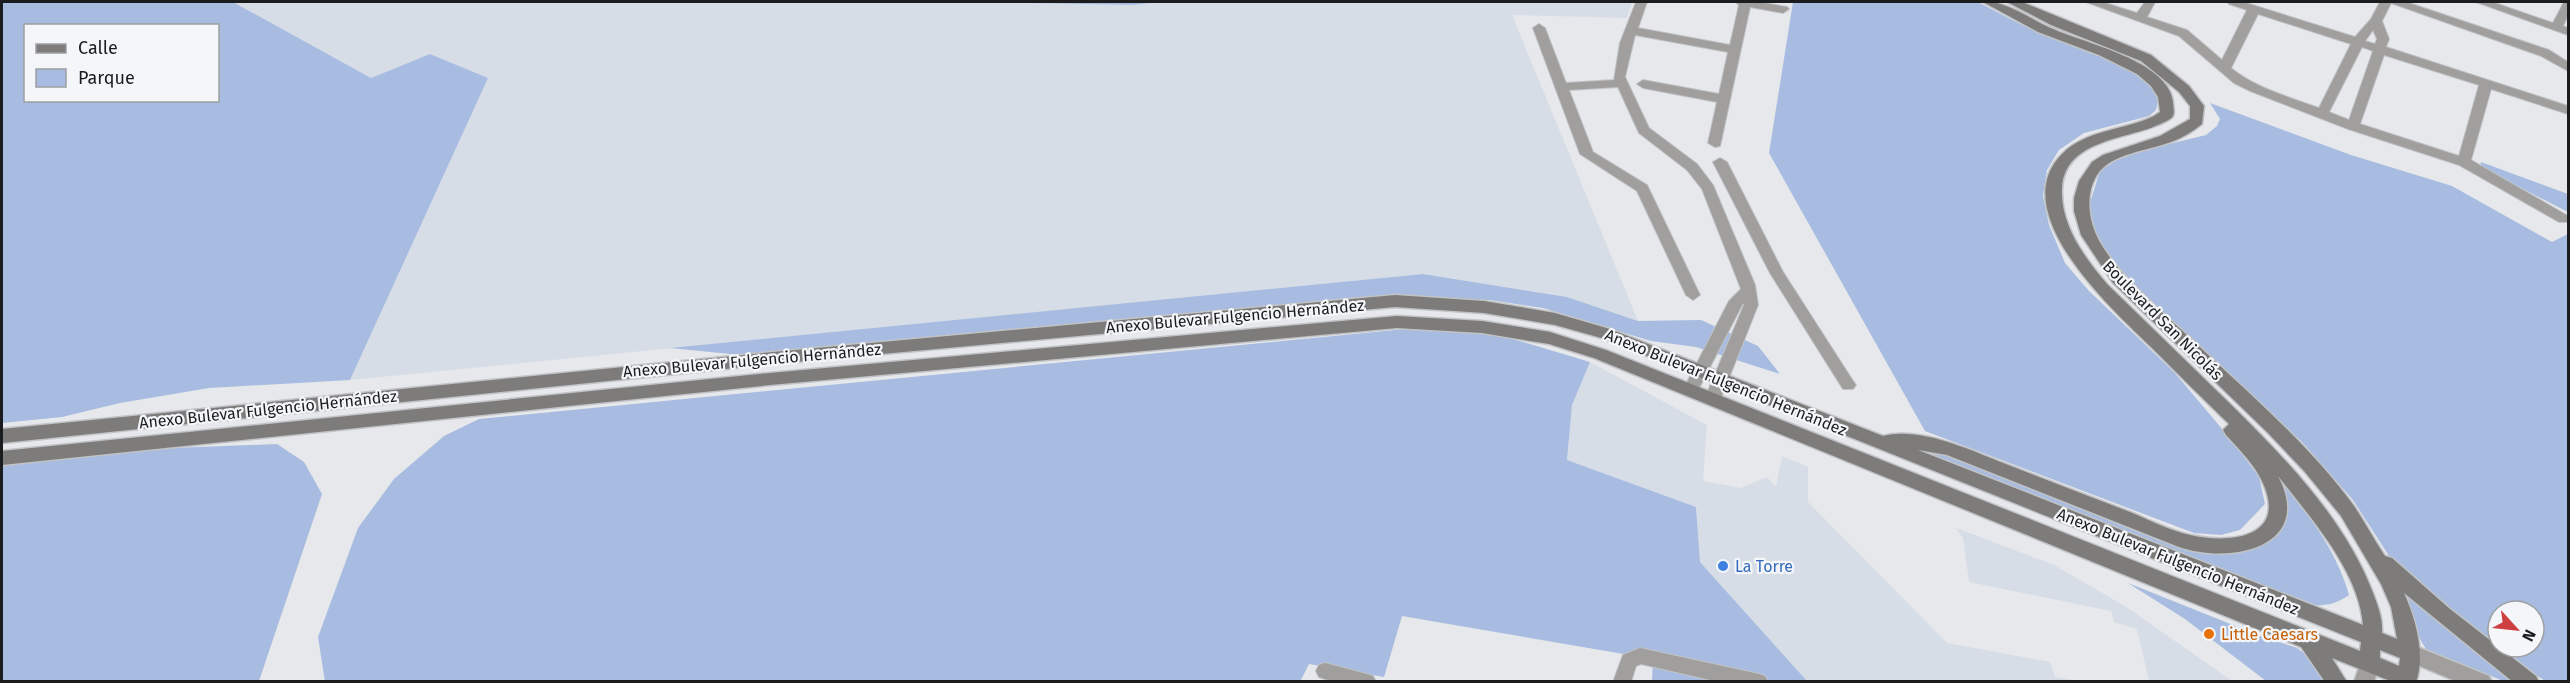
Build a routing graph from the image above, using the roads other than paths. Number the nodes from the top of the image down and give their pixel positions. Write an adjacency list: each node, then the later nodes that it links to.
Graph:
1 (1641, 2): 20 (street)
2 (1743, 2): 13 (street); 22 (street)
3 (1989, 2): 42 (main road, Boulevard San Nicolás)
4 (2013, 2): 15 (main road, Boulevard San Nicolás)
5 (2020, 2): 15 (main road)
6 (2092, 2): 16 (street)
7 (2150, 2): 16 (street)
8 (2233, 2): 14 (street)
9 (2385, 2): 17 (street)
10 (2482, 2): 19 (street)
11 (2400, 3): 24 (street)
12 (2568, 4): 19 (street)
13 (1783, 9)
14 (2254, 9): 21 (street); 25 (street)
15 (2046, 18): 51 (main road, Boulevard San Nicolás)
16 (2140, 18): 25 (street)
17 (2376, 21): 21 (street); 23 (street)
18 (1539, 28): 29 (street)
19 (2563, 29)
20 (1630, 30): 22 (street); 26 (street)
21 (2358, 43): 23 (street); 32 (street)
22 (1734, 49): 30 (street)
23 (2379, 50): 27 (street); 33 (street)
24 (2568, 67)
25 (2224, 69): 32 (street)
26 (1622, 83): 29 (street); 38 (street)
27 (2486, 83): 31 (street); 36 (street)
28 (1643, 84): 30 (street)
29 (1561, 87): 41 (street)
30 (1724, 99): 34 (street)
31 (2568, 110)
32 (2322, 114): 33 (street)
33 (2353, 126): 36 (street)
34 (1715, 143)
35 (1720, 162): 37 (street)
36 (2464, 162): 39 (street)
37 (1736, 197): 38 (street); 45 (street)
38 (1712, 198): 40 (street)
39 (2564, 219)
40 (1748, 291): 43 (street); 44 (street)
41 (1694, 295)
42 (2172, 358): 49 (main road); 52 (main road, Boulevard San Nicolás)
43 (1701, 371): 44 (main road, Anexo Bulevar Fulgencio Hernández); 46 (street); 48 (main road, Anexo Bulevar Fulgencio Hernández)
44 (1722, 380): 47 (street); 49 (main road, Anexo Bulevar Fulgencio Hernández)
45 (1848, 385)
46 (1691, 390): 47 (main road, Anexo Bulevar Fulgencio Hernández); 50 (main road, Anexo Bulevar Fulgencio Hernández)
47 (1713, 399): 53 (main road, Anexo Bulevar Fulgencio Hernández)
48 (2, 436)
49 (1879, 443): 52 (main road, Anexo Bulevar Fulgencio Hernández)
50 (2, 458)
51 (2373, 553): 54 (main road, Boulevard San Nicolás); 63 (main road)
52 (2373, 638): 54 (main road, Anexo Bulevar Fulgencio Hernández); 56 (main road, Boulevard San Nicolás)
53 (2309, 641): 56 (main road, Anexo Bulevar Fulgencio Hernández); 61 (main road)
54 (2410, 653): 57 (main road, Boulevard San Nicolás); 62 (street)
55 (1325, 671): 58 (street)
56 (2366, 673): 57 (main road, Anexo Bulevar Fulgencio Hernández)
57 (2412, 680)
58 (1367, 681)
59 (1622, 681): 60 (street)
60 (1759, 681)
61 (2337, 681)
62 (2482, 681)
63 (2529, 681)

